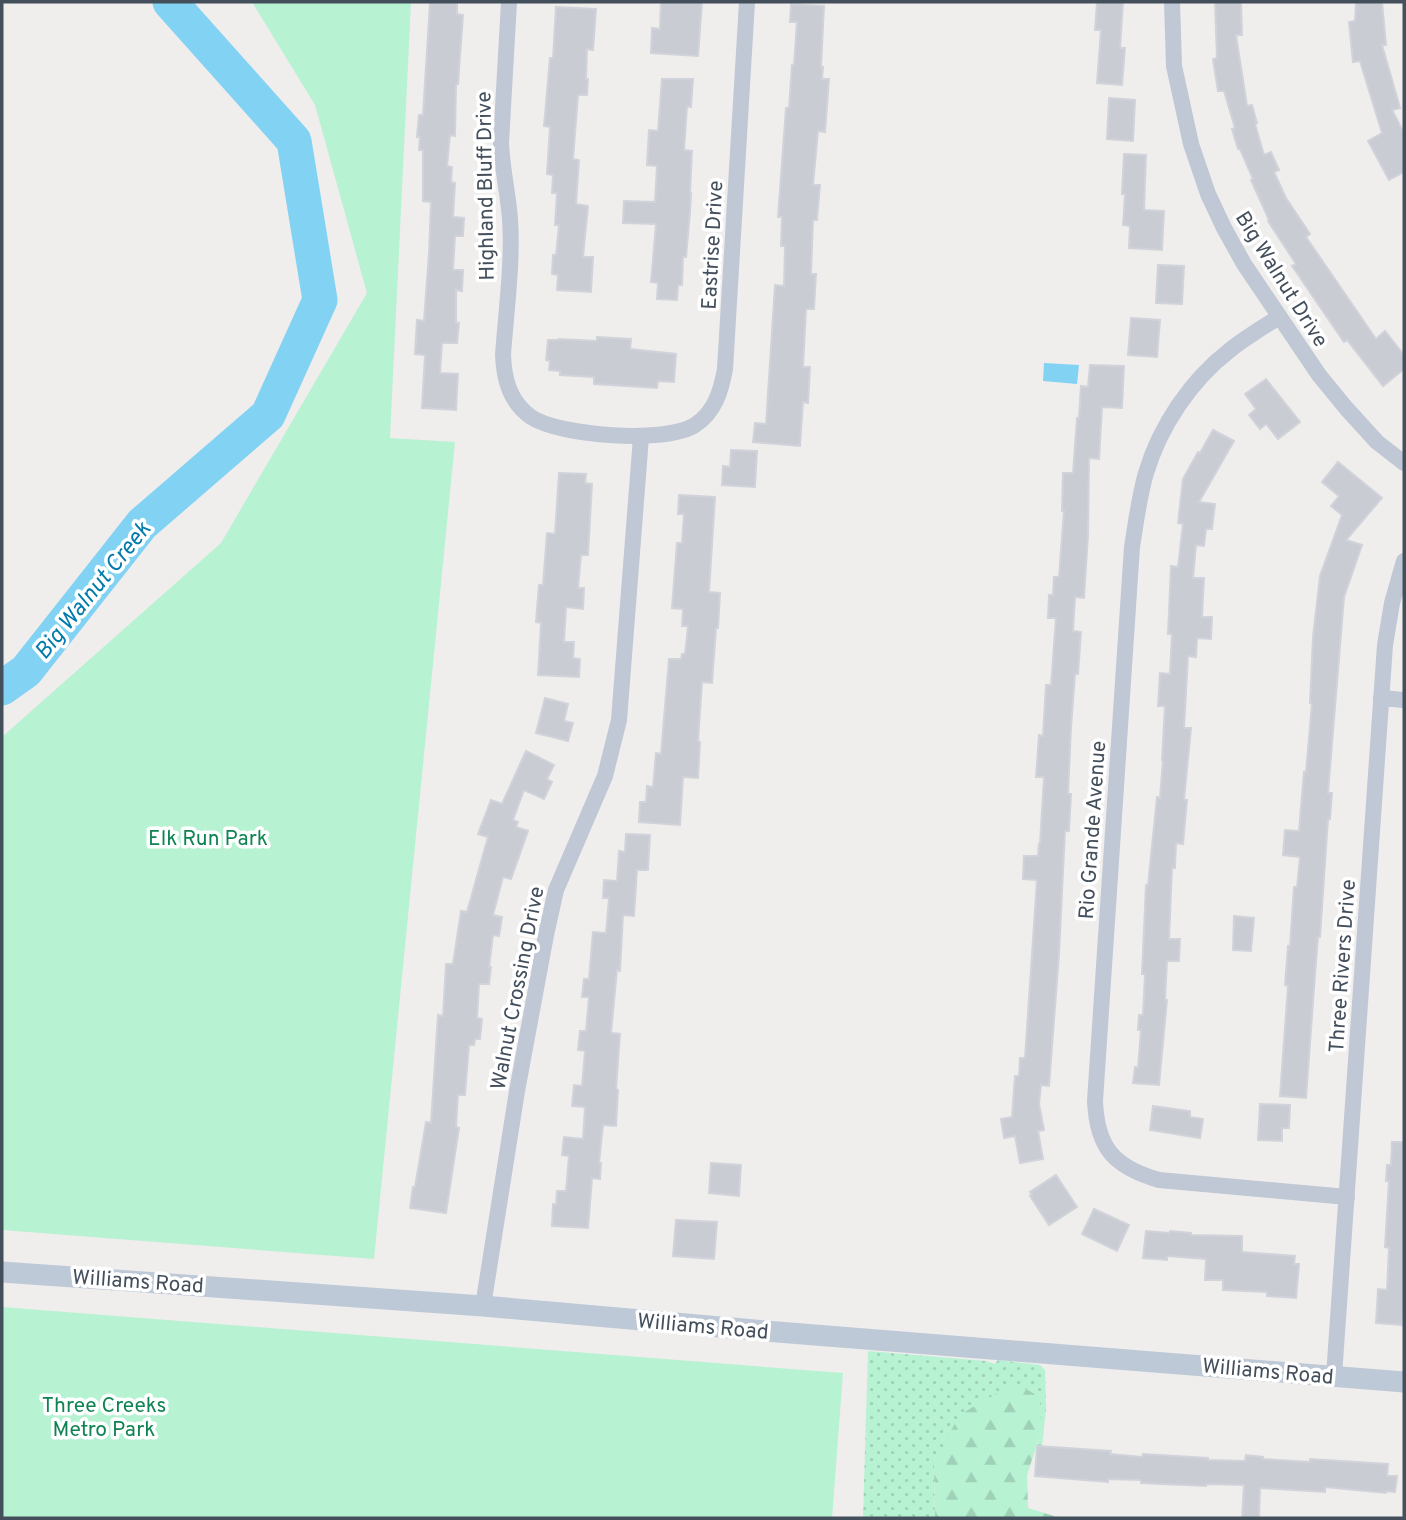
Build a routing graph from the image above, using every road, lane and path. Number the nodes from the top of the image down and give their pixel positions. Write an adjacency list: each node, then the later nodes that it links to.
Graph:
1 (509, 2): 5 (street, Highland Bluff Drive)
2 (747, 2): 5 (street, Eastrise Drive)
3 (1172, 2): 4 (street, Big Walnut Drive)
4 (1279, 317): 6 (street, Big Walnut Drive); 10 (street, Rio Grande Avenue)
5 (641, 437): 12 (street, Walnut Crossing Drive)
6 (1404, 463)
7 (1404, 561): 8 (street, Three Rivers Drive)
8 (1381, 698): 9 (street); 10 (street, Three Rivers Drive)
9 (1404, 700)
10 (1347, 1197): 13 (street, Three Rivers Drive)
11 (2, 1272): 12 (main road, Williams Road)
12 (483, 1306): 13 (main road, Williams Road)
13 (1334, 1376): 14 (main road, Williams Road)
14 (1404, 1382)

